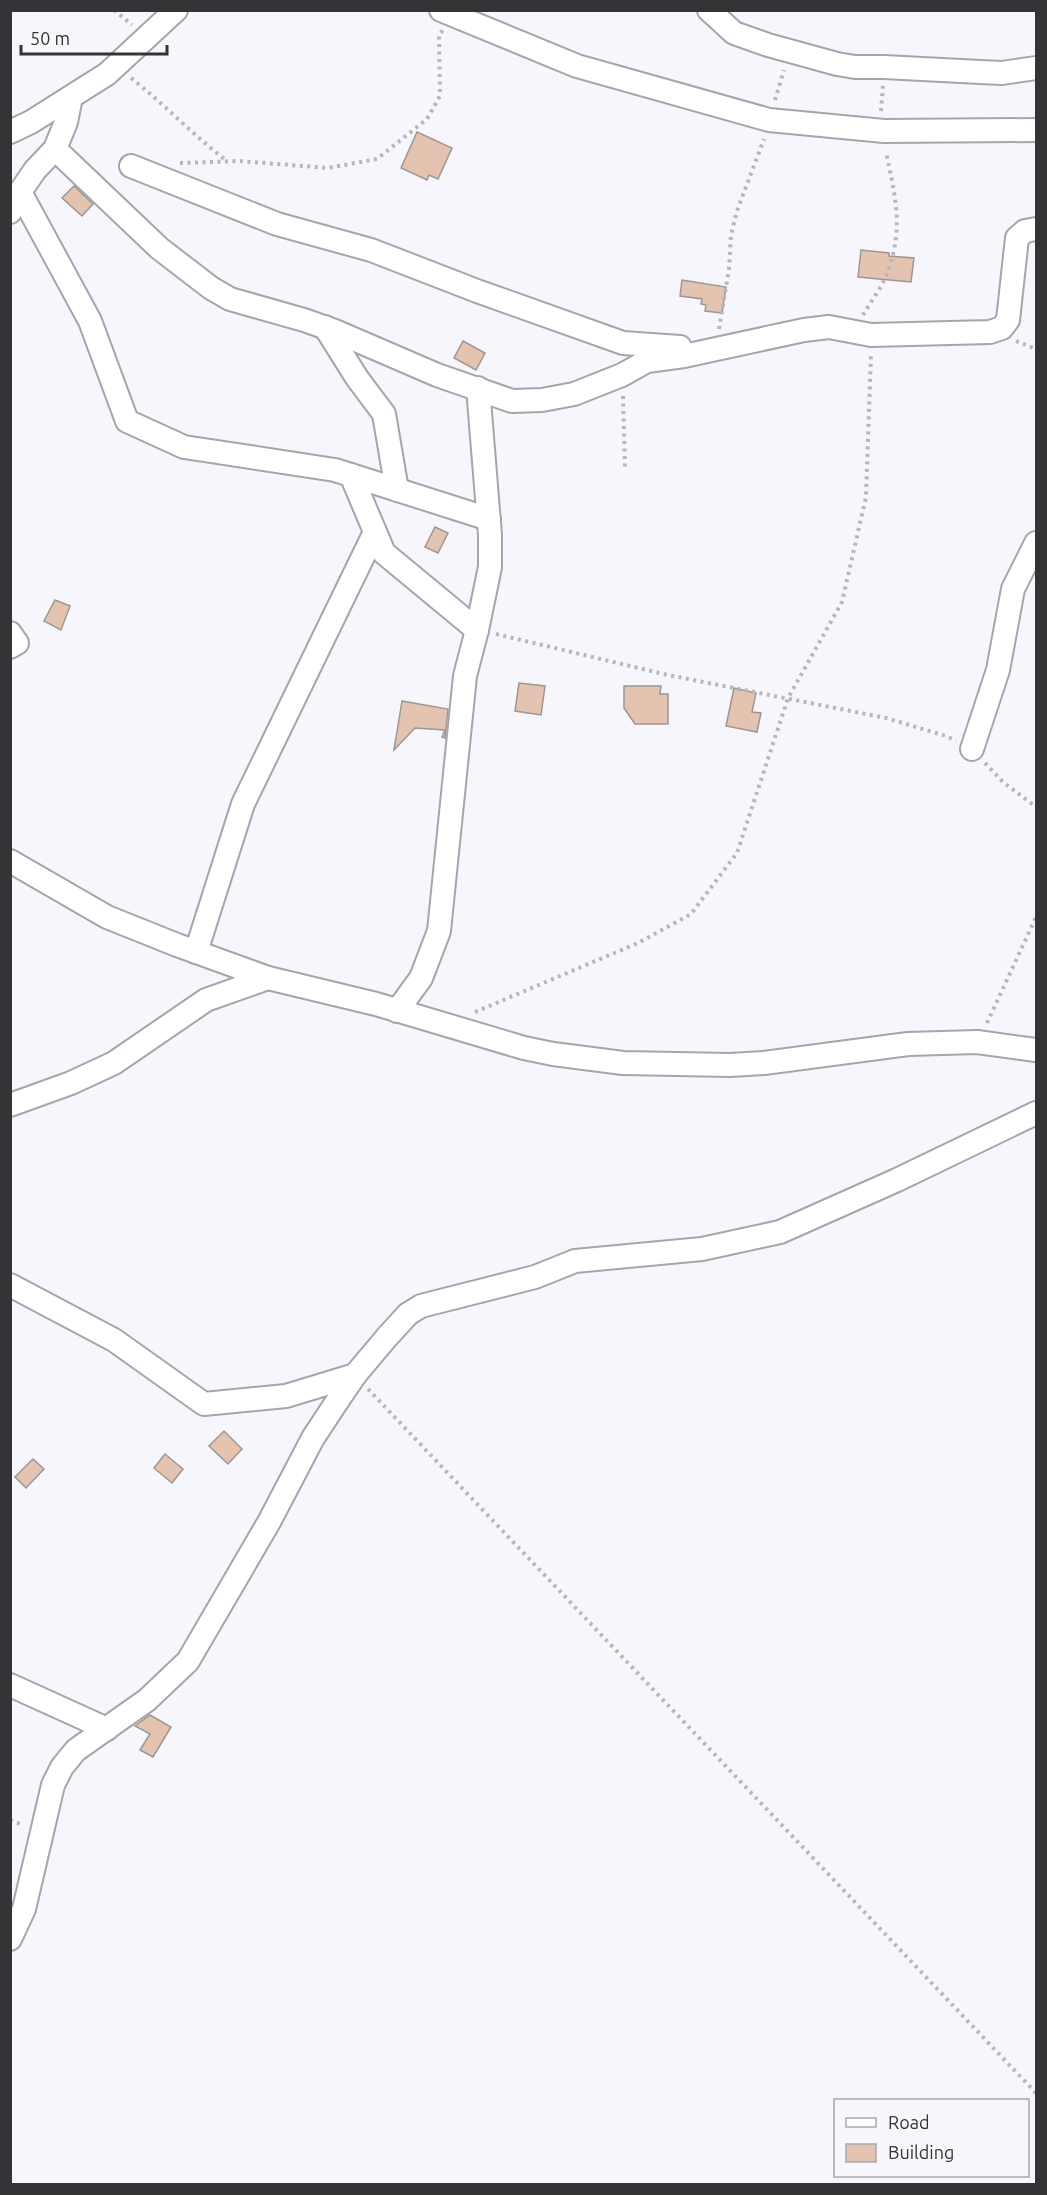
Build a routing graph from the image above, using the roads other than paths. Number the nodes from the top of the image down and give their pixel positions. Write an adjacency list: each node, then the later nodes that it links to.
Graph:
1 (176, 10): 5 (street)
2 (709, 10): 4 (street)
3 (447, 13): 6 (street)
4 (1036, 68)
5 (70, 97): 7 (street); 8 (street)
6 (1036, 130)
7 (10, 132)
8 (55, 149): 10 (street); 13 (street)
9 (131, 166): 14 (street)
10 (20, 192): 11 (street); 16 (street)
11 (10, 213)
12 (1036, 229): 14 (street)
13 (325, 327): 15 (street); 17 (street)
14 (714, 350): 15 (street)
15 (477, 388): 18 (street)
16 (351, 475): 17 (street); 19 (street)
17 (397, 490): 18 (street)
18 (489, 519): 21 (street)
19 (375, 532): 21 (street); 26 (street)
20 (1036, 543): 24 (street)
21 (477, 630): 28 (street)
22 (10, 633): 23 (street)
23 (10, 647)
24 (972, 749)
25 (10, 861): 26 (street)
26 (195, 952): 27 (street)
27 (268, 978): 28 (street); 30 (street)
28 (397, 1011): 29 (street)
29 (1036, 1050)
30 (10, 1105)
31 (1036, 1113): 33 (street)
32 (10, 1285): 33 (street)
33 (355, 1375): 35 (street)
34 (10, 1685): 35 (street)
35 (107, 1729): 36 (street)
36 (10, 1939)

